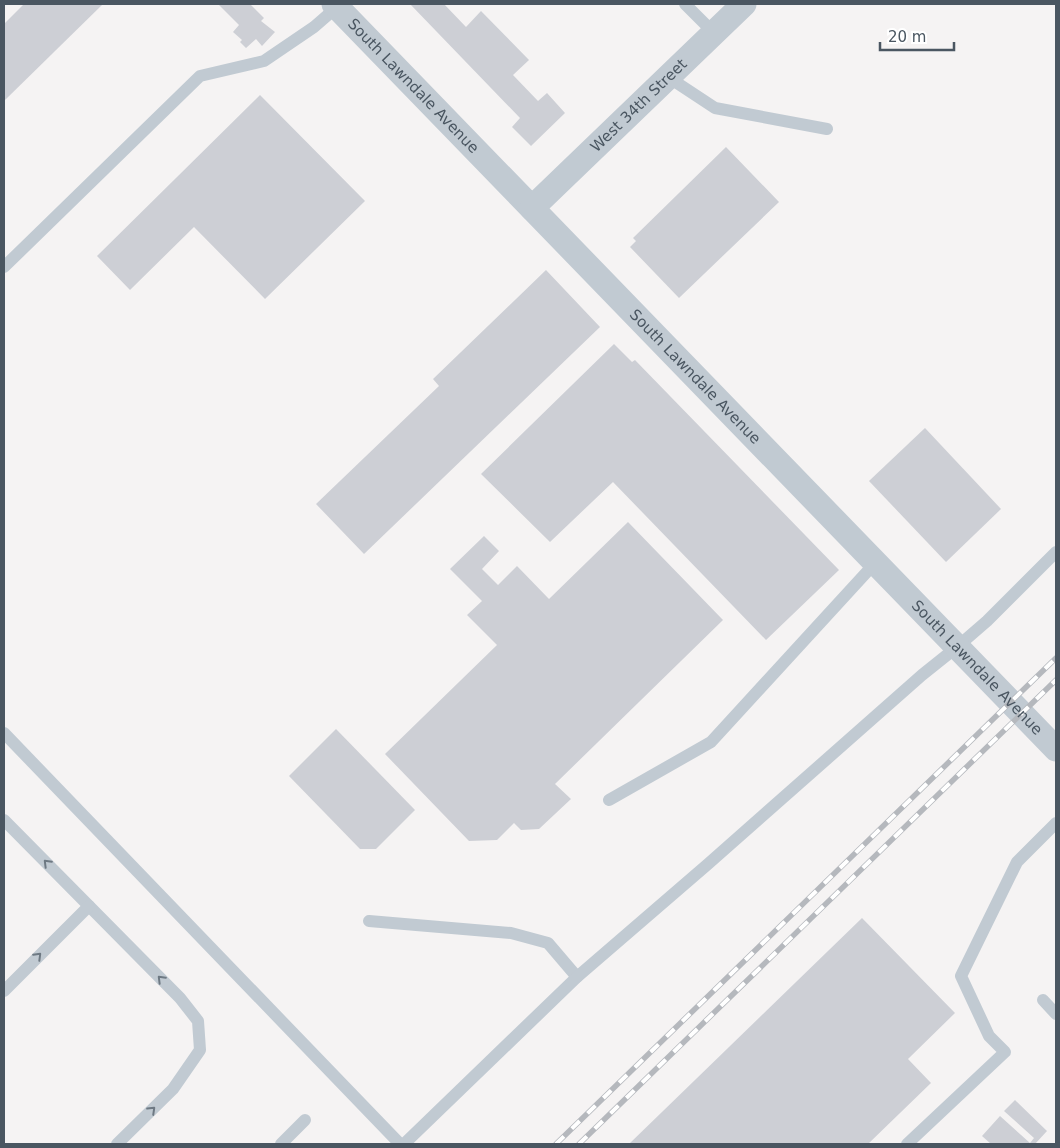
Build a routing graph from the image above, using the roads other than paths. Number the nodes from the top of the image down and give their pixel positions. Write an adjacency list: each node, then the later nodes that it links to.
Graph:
1 (685, 4): 4 (lane)
2 (744, 4): 4 (street, West 34th Street)
3 (336, 5): 7 (street, South Lawndale Avenue); 8 (lane)
4 (714, 33): 5 (street, West 34th Street)
5 (668, 77): 6 (lane); 7 (street, West 34th Street)
6 (827, 129)
7 (532, 208): 10 (street, South Lawndale Avenue)
8 (4, 267)
9 (1056, 552): 11 (lane)
10 (876, 562): 11 (street, South Lawndale Avenue); 14 (lane)
11 (957, 647): 13 (street, South Lawndale Avenue); 19 (lane)
12 (4, 734): 26 (lane)
13 (1056, 748)
14 (609, 800)
15 (4, 820): 17 (lane, one-way to 15)
16 (1056, 823): 28 (lane)
17 (89, 906): 20 (lane, one-way to 17); 24 (lane, one-way to 17)
18 (369, 921): 19 (lane)
19 (577, 977): 27 (lane)
20 (4, 991)
21 (1043, 1000): 22 (lane)
22 (1056, 1014)
23 (305, 1120): 25 (lane)
24 (117, 1144)
25 (281, 1144)
26 (400, 1144)
27 (404, 1144)
28 (907, 1144)

